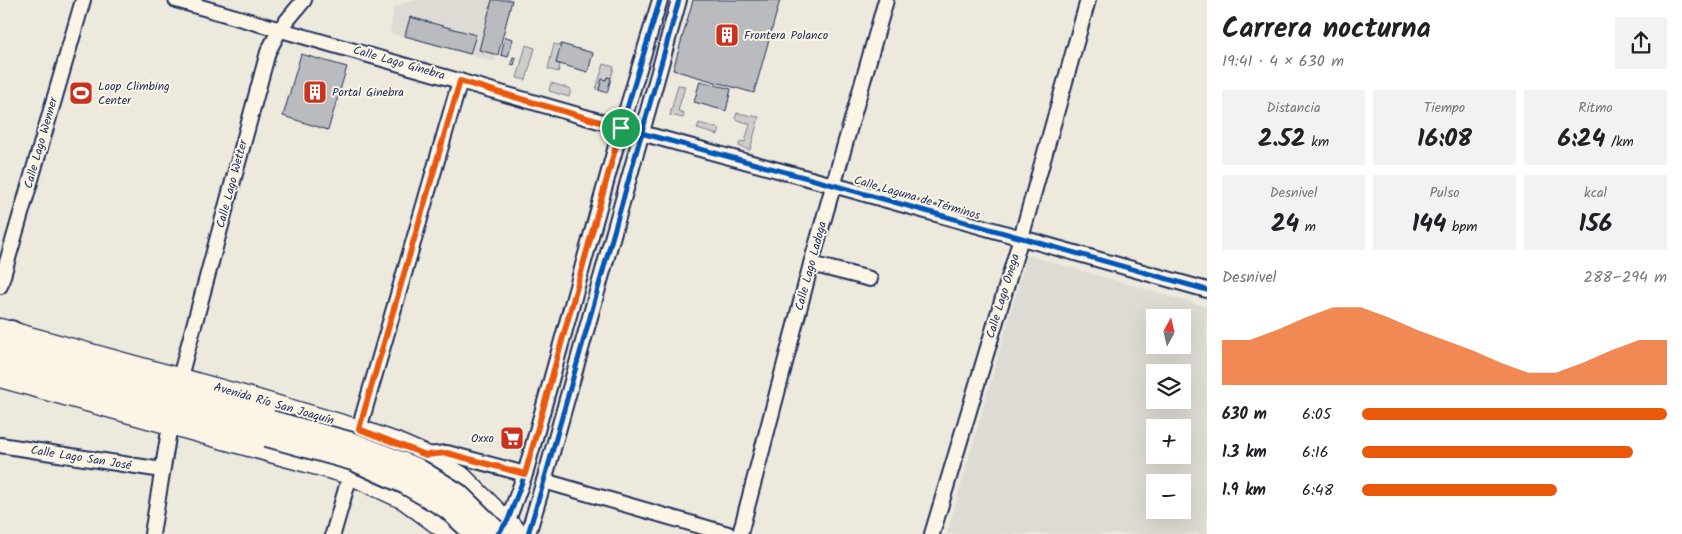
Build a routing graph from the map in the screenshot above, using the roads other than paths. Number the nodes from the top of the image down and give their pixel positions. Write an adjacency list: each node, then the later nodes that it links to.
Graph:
1 (83, 0): 16 (street, Calle Lago Wenner)
2 (176, 0): 8 (street, Calle Lago Ginebra)
3 (660, 0): 10 (street)
4 (678, 0): 11 (street)
5 (886, 0): 12 (street, Calle Lago Ladoga)
6 (1088, 0): 13 (street, Calle Lago Onega)
7 (301, 1): 8 (street, Calle Lago Wetter)
8 (280, 29): 9 (street, Calle Lago Ginebra); 22 (street, Calle Lago Wetter)
9 (460, 81): 10 (street, Calle Lago Ginebra); 25 (street)
10 (621, 128): 11 (street, Calle Laguna de Términos); 29 (street)
11 (641, 133): 12 (street, Calle Laguna de Términos); 31 (street)
12 (833, 185): 13 (street, Calle Laguna de Términos); 14 (street, Calle Lago Ladoga)
13 (1021, 238): 17 (street, Calle Laguna de Términos); 42 (street, Calle Lago Onega)
14 (811, 264): 15 (street); 41 (street, Calle Lago Ladoga)
15 (870, 279)
16 (0, 286)
17 (1207, 290)
18 (4, 335): 20 (highway); 22 (main road, Avenida Río San Joaquín)
19 (0, 362): 20 (highway, Avenida Río San Joaquín)
20 (72, 374): 21 (highway); 24 (highway, Avenida Río San Joaquín)
21 (0, 377): 23 (main road)
22 (180, 377): 25 (main road, Avenida Río San Joaquín)
23 (170, 425): 28 (street); 30 (main road)
24 (269, 428): 33 (highway, Avenida Río San Joaquín, bridge); 37 (highway, Avenida Río San Joaquín, bridge)
25 (359, 429): 27 (main road, Avenida Río San Joaquín)
26 (0, 444): 28 (street, Calle Lago San José)
27 (426, 455): 29 (street); 32 (main road); 33 (main road, Avenida Río San Joaquín)
28 (162, 470): 34 (street)
29 (525, 474): 33 (street)
30 (350, 475): 32 (main road); 35 (street)
31 (544, 481): 39 (street); 40 (street)
32 (404, 500): 36 (main road)
33 (501, 529): 38 (main road, Avenida Río San Joaquín)
34 (152, 534)
35 (333, 534)
36 (450, 534)
37 (475, 534)
38 (520, 534)
39 (528, 534)
40 (728, 534)
41 (740, 534)
42 (932, 534)

